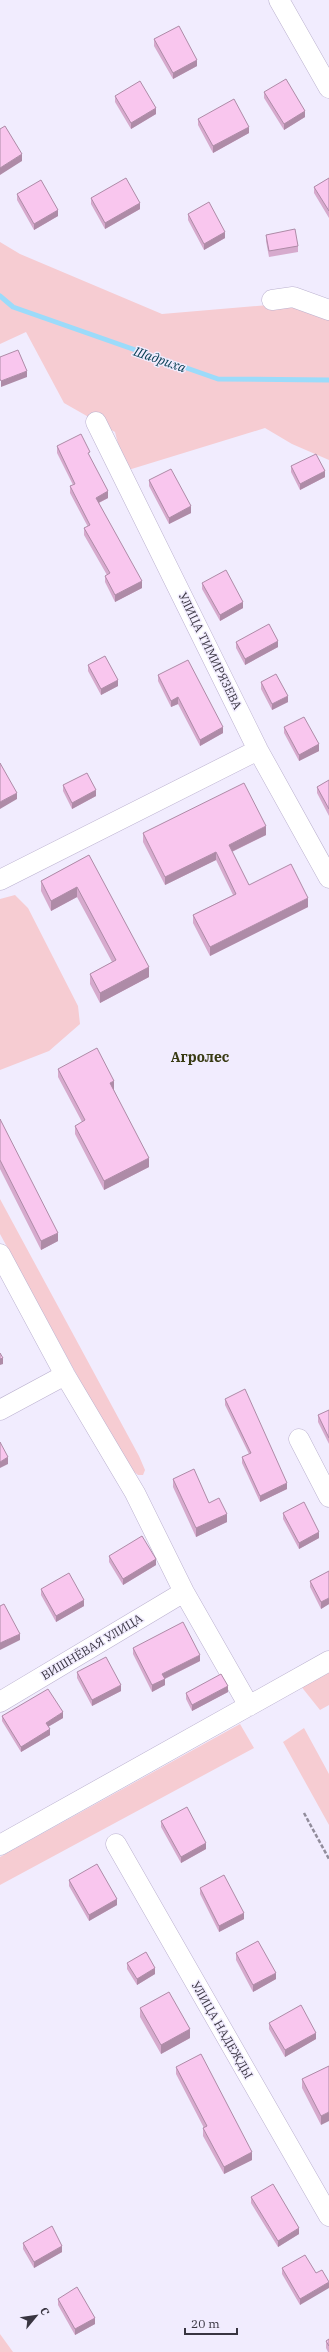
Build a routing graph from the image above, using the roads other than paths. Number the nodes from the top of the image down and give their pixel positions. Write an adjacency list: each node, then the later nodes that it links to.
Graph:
1 (279, 0): 2 (street)
2 (329, 88)
3 (272, 300): 4 (street)
4 (329, 310)
5 (96, 422): 6 (street, УЛИЦА ТИМИРЯЗЕВА)
6 (258, 750): 7 (street, УЛИЦА ТИМИРЯЗЕВА); 8 (street)
7 (329, 878)
8 (0, 880)
9 (0, 1254): 10 (street)
10 (65, 1375): 11 (street); 14 (street)
11 (0, 1410)
12 (299, 1439): 13 (street)
13 (329, 1497)
14 (184, 1592): 16 (street, ВИШНЁВАЯ УЛИЦА); 17 (street)
15 (329, 1662): 17 (street)
16 (0, 1702)
17 (249, 1706): 19 (street)
18 (116, 1844): 20 (street, УЛИЦА НАДЕЖДЫ)
19 (0, 1845)
20 (329, 2216)

